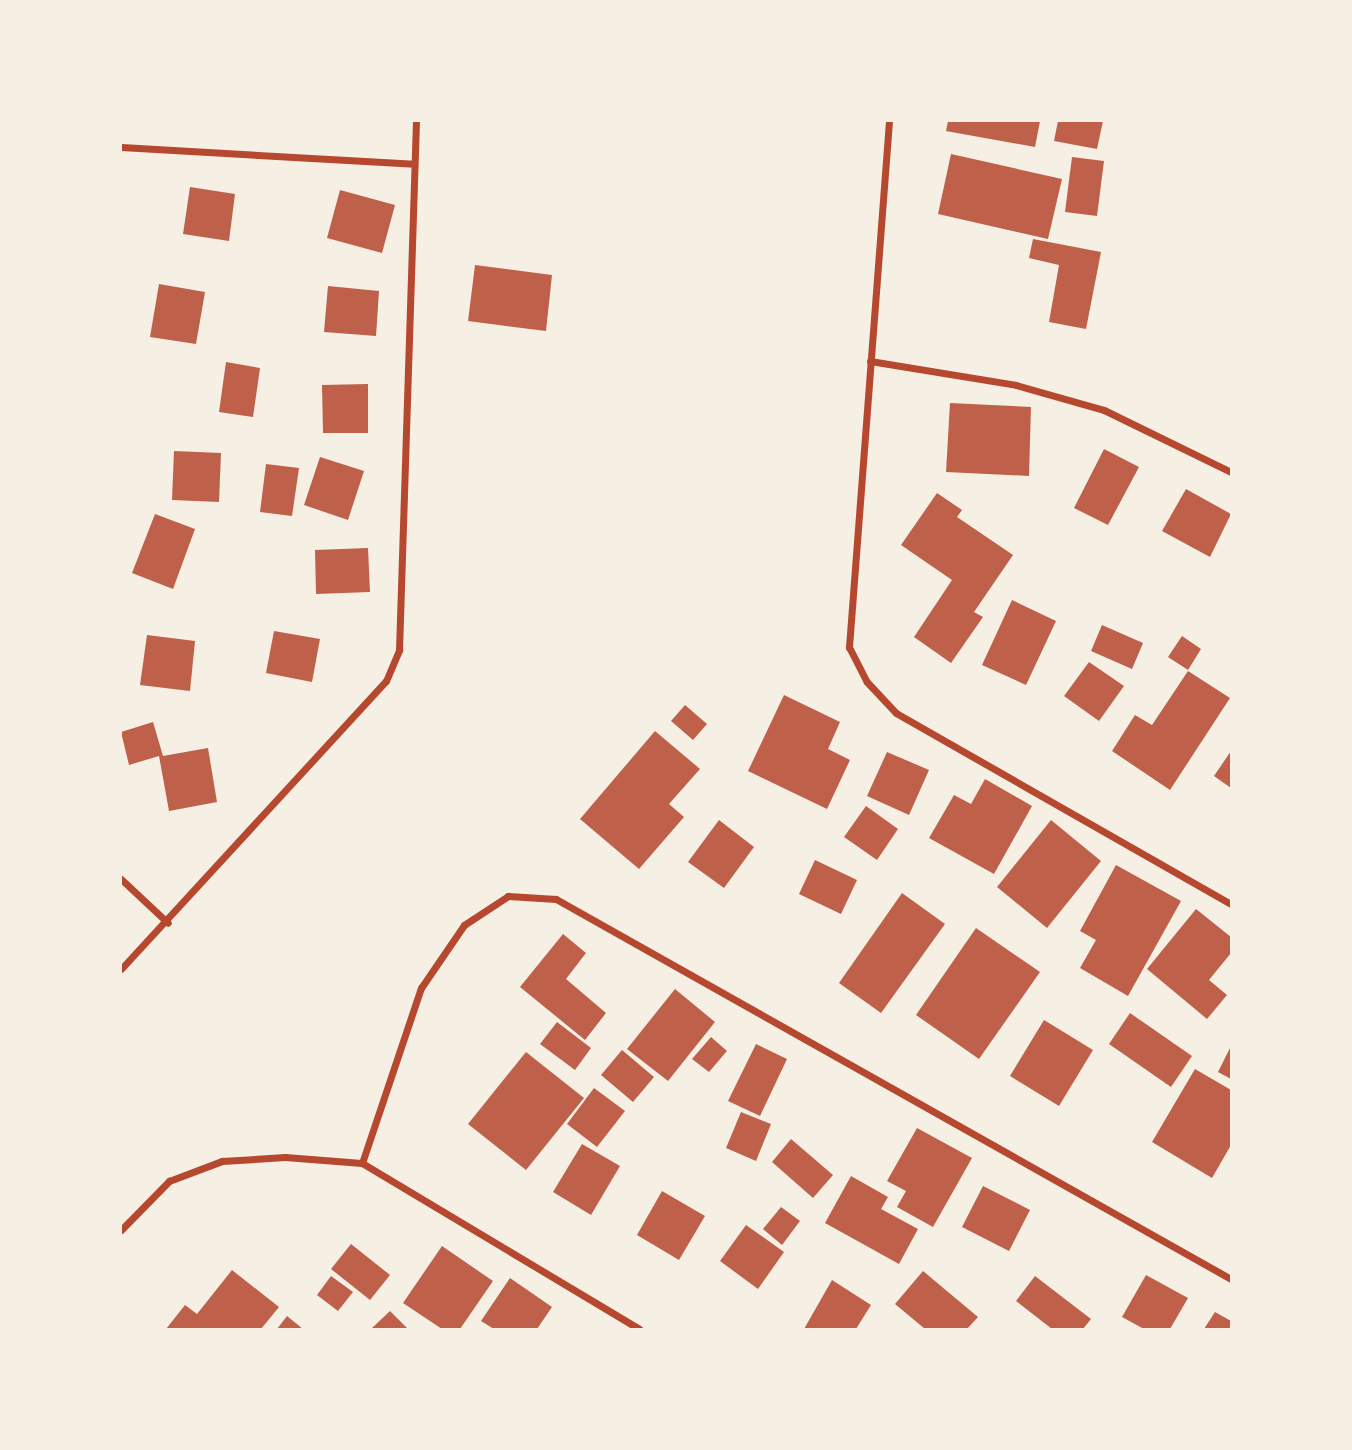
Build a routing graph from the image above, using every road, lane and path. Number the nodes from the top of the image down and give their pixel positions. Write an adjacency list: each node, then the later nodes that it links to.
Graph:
1 (416, 121): 4 (street)
2 (889, 121): 5 (street)
3 (121, 148): 4 (street)
4 (414, 164): 9 (street)
5 (870, 361): 6 (street); 8 (street)
6 (1231, 472)
7 (121, 879): 9 (street)
8 (1231, 904)
9 (168, 923): 10 (street)
10 (121, 969)
11 (362, 1163): 12 (street); 13 (street); 14 (street)
12 (121, 1230)
13 (1231, 1279)
14 (639, 1329)

